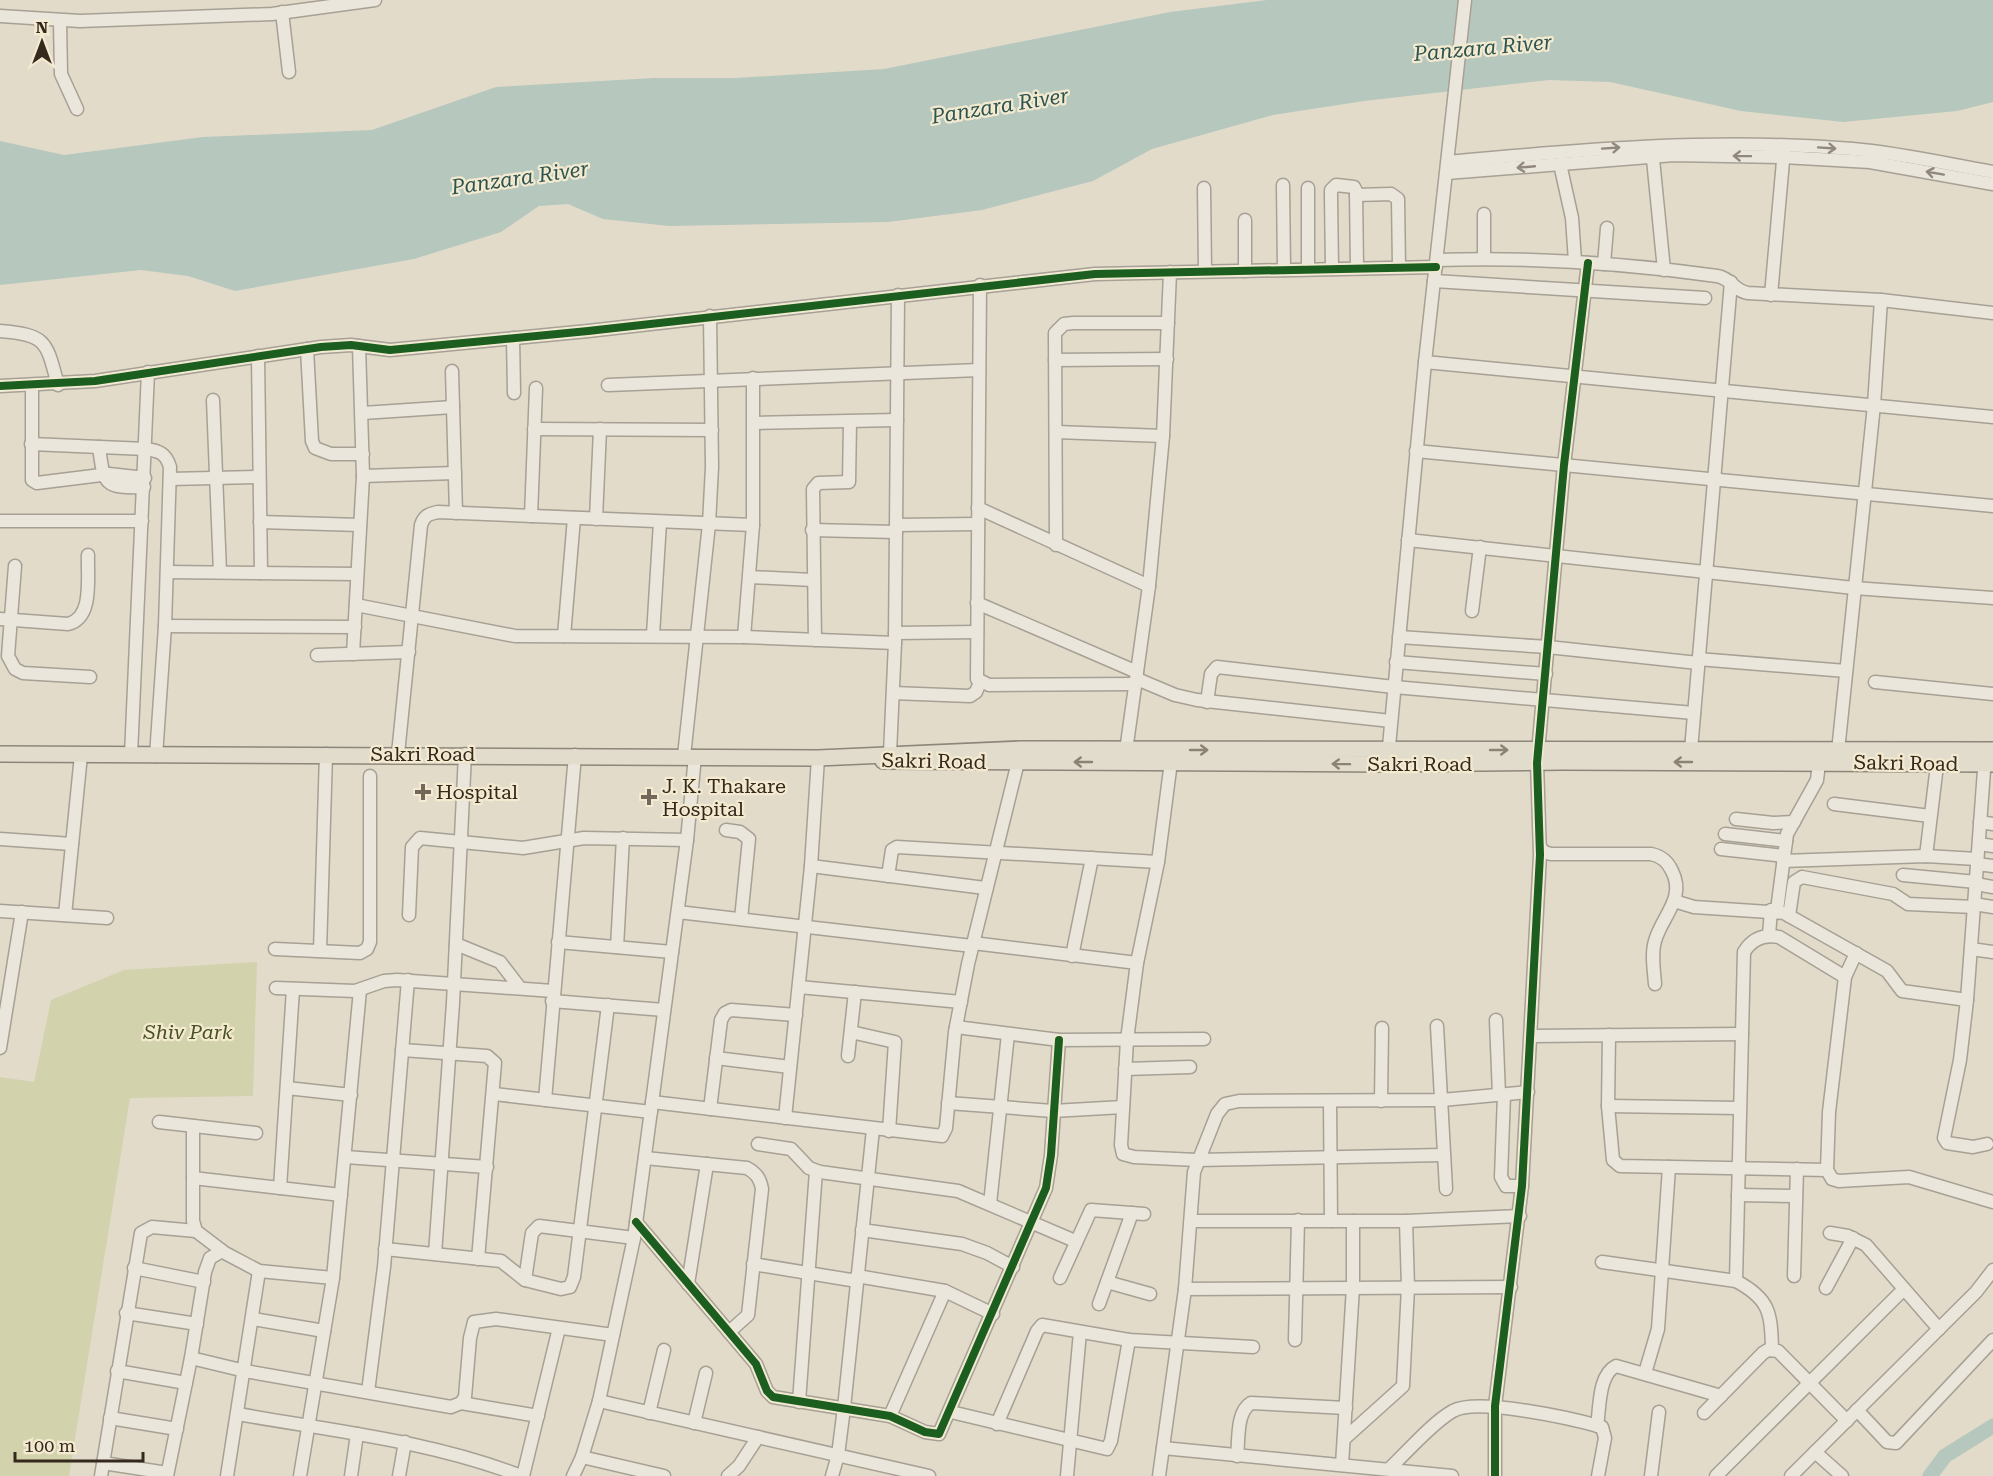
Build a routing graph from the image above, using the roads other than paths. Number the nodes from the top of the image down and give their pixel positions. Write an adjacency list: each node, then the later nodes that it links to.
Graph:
1 (373, 0): 3 (street)
2 (1465, 0): 11 (street)
3 (327, 3): 4 (street)
4 (282, 12): 6 (street); 7 (street)
5 (0, 16): 6 (street)
6 (60, 21): 8 (street)
7 (289, 72)
8 (77, 109)
9 (1652, 150): 10 (street); 11 (street, one-way to 9); 12 (street); 31 (street)
10 (1784, 151): 13 (street, one-way to 13); 15 (street, one-way to 10); 40 (street)
11 (1448, 162): 12 (street, one-way to 11); 24 (street)
12 (1560, 164): 23 (street)
13 (1993, 172)
14 (1283, 184): 30 (street)
15 (1993, 184)
16 (1308, 188): 28 (street)
17 (1204, 189): 34 (street)
18 (1356, 195): 26 (street); 27 (street); 29 (street)
19 (1484, 214): 22 (street)
20 (1245, 220): 32 (street)
21 (1607, 228): 25 (street)
22 (1484, 259): 23 (street); 24 (street)
23 (1581, 262): 25 (street); 38 (street)
24 (1436, 263): 26 (street); 35 (street)
25 (1604, 264): 31 (street)
26 (1400, 267): 27 (street)
27 (1357, 268): 29 (street)
28 (1308, 269): 29 (street); 30 (street)
29 (1332, 269)
30 (1284, 270): 32 (street)
31 (1664, 270): 36 (street)
32 (1245, 271): 34 (street)
33 (1170, 272): 34 (street); 37 (street); 45 (street)
34 (1205, 272)
35 (1434, 282): 38 (street); 53 (street)
36 (1731, 282): 40 (street); 66 (street)
37 (980, 285): 39 (street); 54 (street)
38 (1585, 289): 41 (street); 58 (street)
39 (898, 295): 44 (street); 57 (street)
40 (1771, 295): 42 (street)
41 (1705, 298)
42 (1881, 300): 43 (street); 69 (street)
43 (1993, 313)
44 (710, 316): 47 (street); 60 (street)
45 (1168, 323): 51 (street); 52 (street)
46 (0, 331): 61 (street)
47 (513, 338): 48 (street); 67 (street)
48 (359, 346): 49 (street); 71 (street)
49 (307, 349): 50 (street); 85 (street)
50 (258, 356): 56 (street); 90 (street)
51 (1167, 359): 52 (street); 80 (street)
52 (1055, 360): 79 (street)
53 (1425, 362): 58 (street); 84 (street)
54 (979, 370): 57 (street); 97 (street)
55 (452, 371): 70 (street)
56 (148, 372): 61 (street); 83 (street)
57 (897, 373): 59 (street); 73 (street)
58 (1574, 377): 66 (street); 86 (street)
59 (753, 378): 60 (street); 75 (street)
60 (711, 379): 63 (street); 78 (street)
61 (58, 384): 62 (street)
62 (32, 385): 64 (street); 81 (street)
63 (608, 385)
64 (0, 386)
65 (536, 388): 76 (street)
66 (1720, 390): 69 (street); 93 (street)
67 (514, 393)
68 (213, 400): 91 (street)
69 (1874, 405): 72 (street); 95 (street)
70 (453, 407): 71 (street); 87 (street)
71 (363, 413): 85 (street)
72 (1993, 417)
73 (897, 420): 74 (street); 110 (street)
74 (850, 422): 75 (street); 111 (street)
75 (754, 423): 109 (street)
76 (534, 429): 77 (street); 99 (street)
77 (600, 429): 78 (street); 101 (street)
78 (712, 430): 106 (street)
79 (1056, 432): 80 (street); 113 (street)
80 (1163, 436): 125 (street)
81 (31, 444): 82 (street); 88 (street)
82 (99, 447): 83 (street); 88 (street)
83 (146, 449): 92 (street); 94 (street)
84 (1416, 451): 86 (street); 112 (street)
85 (363, 454): 89 (street)
86 (1564, 465): 93 (street); 116 (street)
87 (455, 473): 89 (street); 98 (street)
88 (103, 475): 94 (street)
89 (363, 476): 108 (street)
90 (259, 477): 91 (street); 104 (street)
91 (218, 478): 92 (street); 120 (street)
92 (170, 480): 119 (street)
93 (1713, 480): 95 (street); 118 (street)
94 (144, 482): 103 (street)
95 (1865, 494): 96 (street); 126 (street)
96 (1993, 506)
97 (978, 508): 107 (street); 113 (street)
98 (456, 513): 99 (street); 131 (street)
99 (531, 516): 100 (street)
100 (574, 518): 101 (street); 136 (street)
101 (596, 519): 105 (street)
102 (0, 521): 103 (street)
103 (142, 521): 170 (street)
104 (260, 522): 108 (street); 121 (street)
105 (660, 522): 106 (street); 137 (street)
106 (709, 524): 109 (street); 138 (street)
107 (978, 524): 110 (street); 128 (street)
108 (360, 525): 122 (street)
109 (753, 525): 123 (street)
110 (896, 529): 111 (street); 141 (street)
111 (812, 530): 124 (street)
112 (1408, 540): 114 (street); 140 (street)
113 (1056, 545): 125 (street)
114 (1480, 547): 116 (street); 130 (street)
115 (88, 555): 132 (street)
116 (1556, 555): 118 (street); 143 (street)
117 (15, 566): 132 (street)
118 (1706, 571): 126 (street); 147 (street)
119 (167, 572): 120 (street); 133 (street)
120 (220, 572): 121 (street)
121 (261, 573): 122 (street)
122 (357, 574): 129 (street)
123 (750, 577): 124 (street); 139 (street)
124 (813, 580): 142 (street)
125 (1149, 586): 152 (street)
126 (1854, 588): 127 (street); 149 (street)
127 (1993, 598)
128 (977, 603): 135 (street); 152 (street)
129 (356, 605): 131 (street); 134 (street)
130 (1472, 611)
131 (413, 615): 136 (street); 144 (street)
132 (5, 619): 151 (street)
133 (165, 626): 134 (street); 173 (street)
134 (355, 627): 145 (street)
135 (977, 632): 141 (street); 153 (street)
136 (564, 636): 137 (street)
137 (653, 636): 138 (street)
138 (699, 637): 139 (street); 174 (street)
139 (744, 637): 142 (street)
140 (1399, 637): 143 (street); 148 (street)
141 (895, 638): 142 (street); 156 (street)
142 (814, 640)
143 (1548, 647): 147 (street); 150 (street)
144 (410, 652): 145 (street); 167 (street)
145 (353, 654): 146 (street)
146 (317, 655)
147 (1698, 661): 149 (street); 160 (street)
148 (1396, 662): 150 (street); 155 (street)
149 (1846, 671): 163 (street)
150 (1546, 674): 158 (street)
151 (90, 678)
152 (1137, 678): 153 (street); 159 (street); 175 (street)
153 (980, 682): 156 (street)
154 (1875, 682): 157 (street)
155 (1394, 687): 158 (street); 159 (street); 161 (street)
156 (892, 693): 164 (street)
157 (1993, 694)
158 (1544, 700): 160 (street); 180 (street)
159 (1207, 702): 161 (street)
160 (1694, 713): 162 (street)
161 (1390, 721): 179 (street)
162 (1691, 750): 177 (main road, Sakri Road); 180 (main road, Sakri Road)
163 (1838, 751): 177 (main road, Sakri Road); 181 (main road, Sakri Road)
164 (890, 753): 172 (main road, Sakri Road); 178 (main road, Sakri Road)
165 (0, 754): 169 (main road, Sakri Road)
166 (326, 754): 167 (main road, Sakri Road); 173 (main road, Sakri Road); 235 (street)
167 (398, 754): 168 (main road, Sakri Road)
168 (465, 754): 171 (main road, Sakri Road); 197 (street)
169 (81, 755): 170 (main road, Sakri Road); 198 (street)
170 (131, 755): 173 (main road, Sakri Road)
171 (575, 755): 174 (main road, Sakri Road); 194 (street)
172 (1020, 755): 175 (main road, Sakri Road); 178 (main road, Sakri Road); 202 (street)
173 (156, 756)
174 (689, 756): 183 (main road, Sakri Road); 195 (street)
175 (1125, 756): 176 (main road, Sakri Road)
176 (1172, 756): 179 (main road, Sakri Road); 207 (street)
177 (1820, 756): 180 (main road, Sakri Road, one-way to 180); 181 (main road, Sakri Road); 188 (street)
178 (846, 757): 183 (main road, Sakri Road)
179 (1388, 757): 180 (main road, Sakri Road)
180 (1538, 757): 203 (street)
181 (1938, 757): 182 (main road, Sakri Road); 186 (street)
182 (1989, 757): 189 (street)
183 (818, 758): 209 (street)
184 (370, 776): 235 (street)
185 (1834, 804): 186 (street)
186 (1930, 816): 204 (street)
187 (1736, 819): 188 (street)
188 (1794, 822): 196 (street)
189 (1987, 823): 199 (street)
190 (726, 830): 227 (street)
191 (1725, 834): 196 (street)
192 (623, 838): 194 (street); 195 (street); 232 (street)
193 (0, 839): 198 (street)
194 (569, 840): 197 (street); 229 (street)
195 (687, 840): 221 (street)
196 (1786, 841): 206 (street)
197 (461, 843): 223 (street); 230 (street)
198 (72, 844): 222 (street)
199 (1979, 844): 200 (street); 208 (street)
200 (1993, 846)
201 (1721, 849): 206 (street)
202 (995, 852): 205 (street); 212 (street); 215 (street)
203 (1540, 856): 217 (street); 267 (street)
204 (1926, 856): 206 (street); 208 (street)
205 (1092, 858): 207 (street); 239 (street)
206 (1784, 859): 226 (street)
207 (1158, 862): 240 (street)
208 (1977, 862): 210 (street); 213 (street)
209 (812, 866): 212 (street); 228 (street)
210 (1993, 866)
211 (1903, 875): 213 (street)
212 (888, 876): 215 (street)
213 (1976, 883): 214 (street); 216 (street)
214 (1993, 886)
215 (986, 888): 231 (street)
216 (1974, 906): 218 (street); 224 (street); 234 (street)
217 (1671, 907): 226 (street); 245 (street)
218 (1993, 907)
219 (0, 910): 220 (street)
220 (22, 912): 222 (street); 242 (street)
221 (678, 912): 227 (street); 236 (street)
222 (65, 915): 225 (street)
223 (409, 915)
224 (1790, 916): 226 (street); 238 (street)
225 (107, 918)
226 (1772, 918): 241 (street); 265 (street)
227 (741, 919): 228 (street)
228 (805, 926): 231 (street); 246 (street)
229 (558, 942): 232 (street); 252 (street)
230 (456, 944): 244 (street); 248 (street)
231 (972, 945): 239 (street); 254 (street)
232 (617, 947): 236 (street)
233 (275, 949): 235 (street)
234 (1971, 949): 237 (street); 253 (street)
235 (320, 951)
236 (672, 952): 256 (street)
237 (1993, 952)
238 (1855, 955): 241 (street); 253 (street)
239 (1072, 956): 240 (street)
240 (1137, 963): 270 (street)
241 (1845, 973): 317 (street)
242 (6, 975): 259 (street)
243 (408, 980): 244 (street); 250 (street); 272 (street)
244 (454, 983): 248 (street); 273 (street)
245 (1655, 984)
246 (799, 987): 251 (street); 257 (street)
247 (276, 988): 249 (street)
248 (520, 988): 252 (street)
249 (293, 989): 250 (street); 279 (street)
250 (360, 990): 282 (street)
251 (855, 992): 254 (street); 263 (street)
252 (553, 996): 255 (street); 284 (street)
253 (1967, 1000): 304 (street)
254 (961, 1002): 261 (street)
255 (608, 1005): 256 (street); 289 (street)
256 (664, 1011): 291 (street)
257 (796, 1015): 275 (street); 276 (street)
258 (1496, 1020): 283 (street)
259 (2, 1023): 271 (street)
260 (1437, 1026): 285 (street)
261 (956, 1027): 264 (street); 288 (street)
262 (1382, 1028): 286 (street)
263 (851, 1032): 274 (street); 301 (street)
264 (1008, 1034): 269 (street); 292 (street)
265 (1742, 1034): 266 (street); 294 (street)
266 (1609, 1035): 267 (street); 290 (street)
267 (1531, 1036): 280 (street)
268 (1204, 1039): 270 (street)
269 (1059, 1040): 270 (street); 296 (street)
270 (1127, 1040): 278 (street)
271 (0, 1048)
272 (402, 1050): 273 (street); 310 (street)
273 (449, 1054): 281 (street); 311 (street)
274 (848, 1056)
275 (716, 1058): 276 (street); 295 (street)
276 (790, 1067): 297 (street)
277 (1190, 1067): 278 (street)
278 (1125, 1069): 293 (street)
279 (287, 1088): 282 (street); 322 (street)
280 (1528, 1092): 283 (street); 321 (street)
281 (494, 1094): 284 (street); 313 (street)
282 (351, 1095): 306 (street)
283 (1501, 1095): 285 (street); 321 (street)
284 (545, 1100): 289 (street)
285 (1442, 1100): 286 (street); 305 (street)
286 (1381, 1101): 287 (street)
287 (1330, 1102): 307 (street); 309 (street)
288 (948, 1103): 292 (street); 301 (street)
289 (594, 1105): 291 (street); 339 (street)
290 (1608, 1106): 294 (street); 314 (street)
291 (652, 1107): 295 (street); 308 (street)
292 (998, 1107): 296 (street); 328 (street)
293 (1123, 1107): 296 (street); 309 (street)
294 (1739, 1108): 315 (street)
295 (710, 1109): 297 (street)
296 (1053, 1111): 336 (street)
297 (785, 1118): 300 (street)
298 (159, 1122): 299 (street)
299 (193, 1126): 302 (street); 319 (street)
300 (873, 1129): 301 (street); 320 (street)
301 (889, 1131)
302 (256, 1133)
303 (758, 1144): 318 (street)
304 (1987, 1144)
305 (1443, 1155): 307 (street); 323 (street)
306 (345, 1157): 310 (street); 324 (street)
307 (1329, 1157): 309 (street); 332 (street)
308 (645, 1158): 312 (street); 335 (street)
309 (1197, 1160): 331 (street)
310 (394, 1161): 311 (street); 344 (street)
311 (441, 1164): 313 (street); 346 (street)
312 (707, 1164): 349 (street); 364 (street)
313 (487, 1167): 347 (street)
314 (1669, 1167): 315 (street); 352 (street)
315 (1738, 1167): 316 (street); 325 (street)
316 (1797, 1169): 317 (street); 326 (street)
317 (1827, 1170): 327 (street)
318 (816, 1171): 320 (street); 355 (street)
319 (193, 1178): 322 (street); 338 (street)
320 (867, 1178): 328 (street); 337 (street)
321 (1522, 1186): 329 (street)
322 (280, 1188): 324 (street)
323 (1446, 1189)
324 (341, 1195): 357 (street)
325 (1738, 1195): 326 (street); 361 (street)
326 (1796, 1196): 356 (street)
327 (1993, 1202)
328 (990, 1204): 336 (street)
329 (1520, 1216): 334 (street); 369 (street)
330 (1298, 1220): 331 (street); 332 (street); 366 (street)
331 (1191, 1221): 371 (street)
332 (1331, 1221): 333 (street)
333 (1353, 1221): 334 (street); 367 (street)
334 (1406, 1221): 368 (street)
335 (636, 1222): 341 (street); 364 (street)
336 (1032, 1224): 343 (street); 350 (street)
337 (862, 1230): 350 (street); 358 (street)
338 (196, 1231): 345 (street); 351 (street)
339 (580, 1231): 341 (street); 360 (street); 360 (street)
340 (1830, 1233): 342 (street)
341 (634, 1238): 385 (street)
342 (1853, 1238): 370 (street); 372 (street)
343 (1075, 1242): 359 (street); 363 (street)
344 (385, 1249): 346 (street); 401 (street)
345 (222, 1251): 354 (street); 362 (street)
346 (435, 1254): 347 (street)
347 (478, 1259): 360 (street)
348 (1602, 1262): 352 (street)
349 (753, 1264): 355 (street); 383 (street)
350 (1013, 1267): 377 (street)
351 (134, 1268): 362 (street); 376 (street)
352 (1663, 1269): 361 (street); 397 (street)
353 (1993, 1270): 365 (street)
354 (259, 1271): 357 (street); 378 (street)
355 (807, 1273): 358 (street); 405 (street)
356 (1794, 1276)
357 (333, 1278): 382 (street)
358 (857, 1278): 373 (street); 407 (street)
359 (1060, 1278)
360 (525, 1280)
361 (1736, 1281): 391 (street)
362 (204, 1282): 379 (street)
363 (1107, 1282): 374 (street); 375 (street)
364 (688, 1284): 383 (street)
365 (1989, 1284): 381 (street)
366 (1297, 1287): 367 (street); 371 (street); 387 (street)
367 (1353, 1287): 368 (street); 408 (street)
368 (1408, 1287): 369 (street); 426 (street)
369 (1511, 1287): 406 (street)
370 (1826, 1288)
371 (1185, 1289): 388 (street)
372 (1904, 1289): 381 (street); 400 (street)
373 (945, 1290): 377 (street); 416 (street)
374 (1150, 1294)
375 (1099, 1304)
376 (126, 1312): 379 (street); 394 (street)
377 (993, 1314): 410 (street)
378 (253, 1319): 382 (street); 395 (street)
379 (197, 1324): 393 (street)
380 (559, 1328): 385 (street); 404 (street); 415 (street)
381 (1939, 1329): 409 (street)
382 (324, 1331): 398 (street)
383 (729, 1332): 405 (street)
384 (1080, 1332): 386 (street); 420 (street); 428 (street)
385 (613, 1335): 403 (street)
386 (1130, 1340): 388 (street); 428 (street)
387 (1295, 1340)
388 (1178, 1341): 390 (street); 429 (street)
389 (1991, 1345): 409 (street)
390 (1253, 1347)
391 (1772, 1349): 400 (street); 402 (street)
392 (664, 1350): 412 (street)
393 (191, 1358): 395 (street); 399 (street)
394 (117, 1371): 399 (street); 417 (street)
395 (245, 1371): 398 (street); 414 (street)
396 (706, 1373): 419 (street)
397 (1645, 1373): 402 (street); 422 (street)
398 (315, 1382): 401 (street); 421 (street)
399 (186, 1383): 423 (street)
400 (1810, 1384): 418 (street); 456 (street)
401 (368, 1392): 404 (street)
402 (1721, 1396): 413 (street)
403 (599, 1401): 412 (street); 433 (street)
404 (461, 1402): 415 (street)
405 (799, 1402): 407 (street)
406 (1495, 1406): 422 (street); 436 (street); 453 (street)
407 (844, 1408): 416 (street); 431 (street)
408 (1346, 1408): 426 (street); 432 (street)
409 (1857, 1410): 418 (street)
410 (951, 1412): 416 (street); 420 (street)
411 (1659, 1412): 455 (street)
412 (649, 1413): 419 (street)
413 (1704, 1413)
414 (238, 1414): 421 (street); 440 (street)
415 (538, 1416): 444 (street)
416 (890, 1416)
417 (110, 1418): 423 (street); 434 (street)
418 (1847, 1421): 430 (street)
419 (694, 1423): 425 (street)
420 (997, 1424): 428 (street)
421 (309, 1426): 424 (street); 441 (street)
422 (1597, 1426): 454 (street)
423 (177, 1429): 438 (street)
424 (357, 1434): 427 (street); 442 (street)
425 (758, 1437): 431 (street); 447 (street)
426 (1344, 1439): 435 (street)
427 (405, 1442): 443 (street); 444 (street)
428 (1071, 1442): 450 (street)
429 (1163, 1448): 432 (street); 451 (street)
430 (1815, 1452): 457 (street); 458 (street)
431 (838, 1455): 448 (street); 449 (street)
432 (1237, 1456): 435 (street)
433 (582, 1457): 437 (street); 445 (street)
434 (103, 1463): 438 (street); 439 (street)
435 (1342, 1465): 436 (street)
436 (1389, 1469): 452 (street)
437 (632, 1472): 446 (street)
438 (167, 1475)
439 (101, 1476)
440 (227, 1476)
441 (300, 1476)
442 (351, 1476)
443 (399, 1476)
444 (522, 1476)
445 (573, 1476)
446 (664, 1476)
447 (728, 1476)
448 (832, 1476)
449 (929, 1476)
450 (1067, 1476)
451 (1159, 1476)
452 (1452, 1476)
453 (1495, 1476)
454 (1598, 1476)
455 (1651, 1476)
456 (1716, 1476)
457 (1791, 1476)
458 (1842, 1476)

